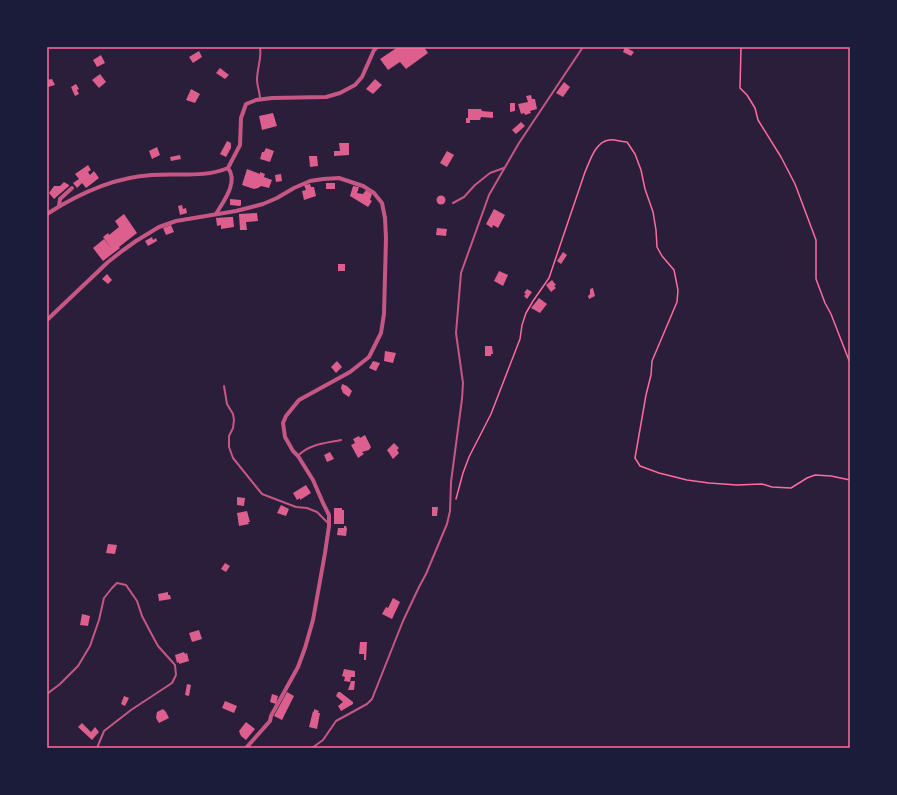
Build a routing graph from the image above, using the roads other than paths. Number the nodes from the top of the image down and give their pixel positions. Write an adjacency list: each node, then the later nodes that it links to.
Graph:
1 (260, 47): 4 (lane)
2 (377, 47): 4 (street)
3 (583, 47): 6 (lane)
4 (260, 100): 5 (street)
5 (228, 168): 9 (street); 11 (street)
6 (505, 168): 8 (lane); 20 (lane)
7 (72, 188): 9 (street)
8 (453, 203)
9 (59, 206): 10 (street)
10 (47, 214)
11 (216, 214): 12 (street); 15 (street)
12 (47, 320)
13 (224, 386): 16 (lane)
14 (341, 440): 15 (lane)
15 (298, 456): 16 (street)
16 (328, 524): 19 (street)
17 (47, 694): 18 (lane)
18 (97, 748)
19 (246, 748)
20 (312, 748)

